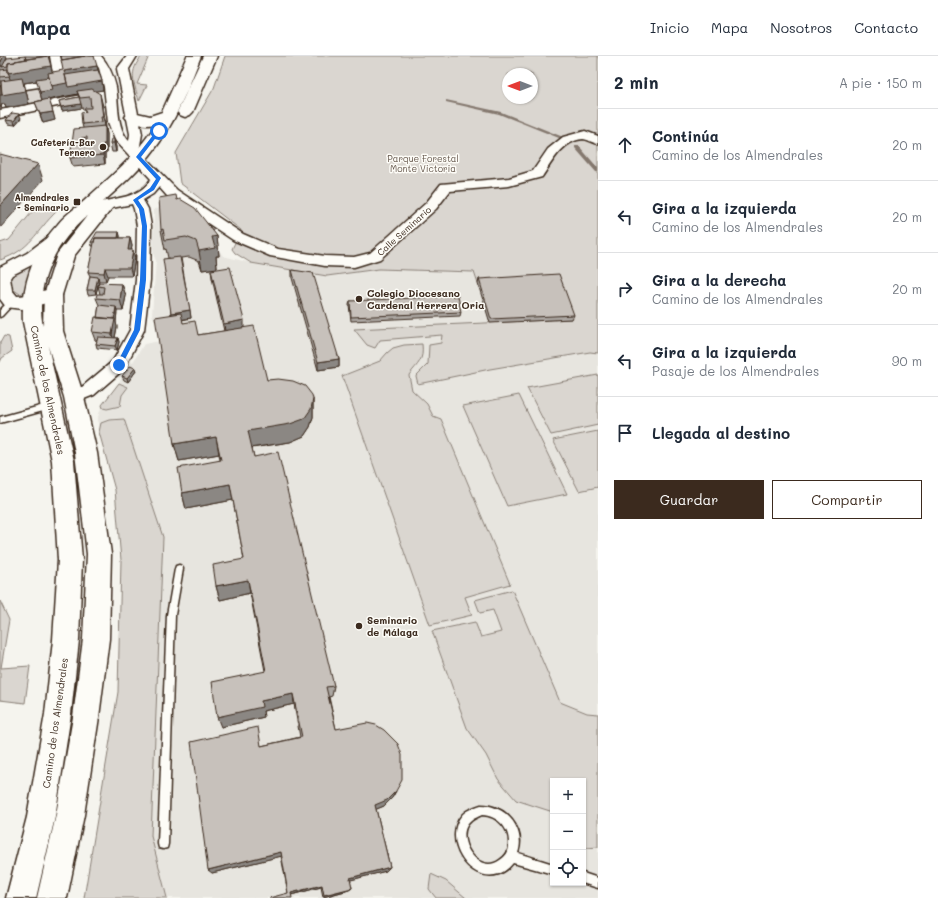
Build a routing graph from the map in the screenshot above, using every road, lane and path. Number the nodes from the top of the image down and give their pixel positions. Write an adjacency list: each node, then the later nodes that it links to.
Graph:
1 (55, 56): 6 (street)
2 (95, 56): 7 (street, Calle Seminario)
3 (132, 56): 10 (street)
4 (194, 56): 9 (main road, Camino de los Almendrales)
5 (210, 56): 12 (main road, Camino de los Almendrales)
6 (0, 90)
7 (110, 94): 8 (street); 12 (street, Calle Seminario)
8 (0, 114)
9 (167, 115): 10 (main road); 12 (main road, Camino de los Almendrales)
10 (134, 116): 12 (street)
11 (598, 140): 12 (street, Calle Seminario)
12 (144, 163): 13 (street, Camino de los Almendrales); 14 (main road, Camino de los Almendrales); 15 (main road, Camino de los Almendrales)
13 (136, 200): 14 (street, Camino de los Almendrales); 18 (street)
14 (107, 205): 17 (main road, Camino de los Almendrales)
15 (54, 241): 16 (street); 17 (main road, Camino de los Almendrales)
16 (1, 277): 17 (street)
17 (24, 303): 18 (main road, Camino de los Almendrales)
18 (63, 401): 19 (lane); 26 (main road, Camino de los Almendrales); 27 (main road, Camino de los Almendrales)
19 (0, 420)
20 (179, 569): 21 (lane)
21 (163, 844)
22 (512, 857): 22 (lane); 23 (lane)
23 (550, 868)
24 (586, 879): 25 (lane)
25 (598, 883)
26 (21, 898)
27 (52, 898)

